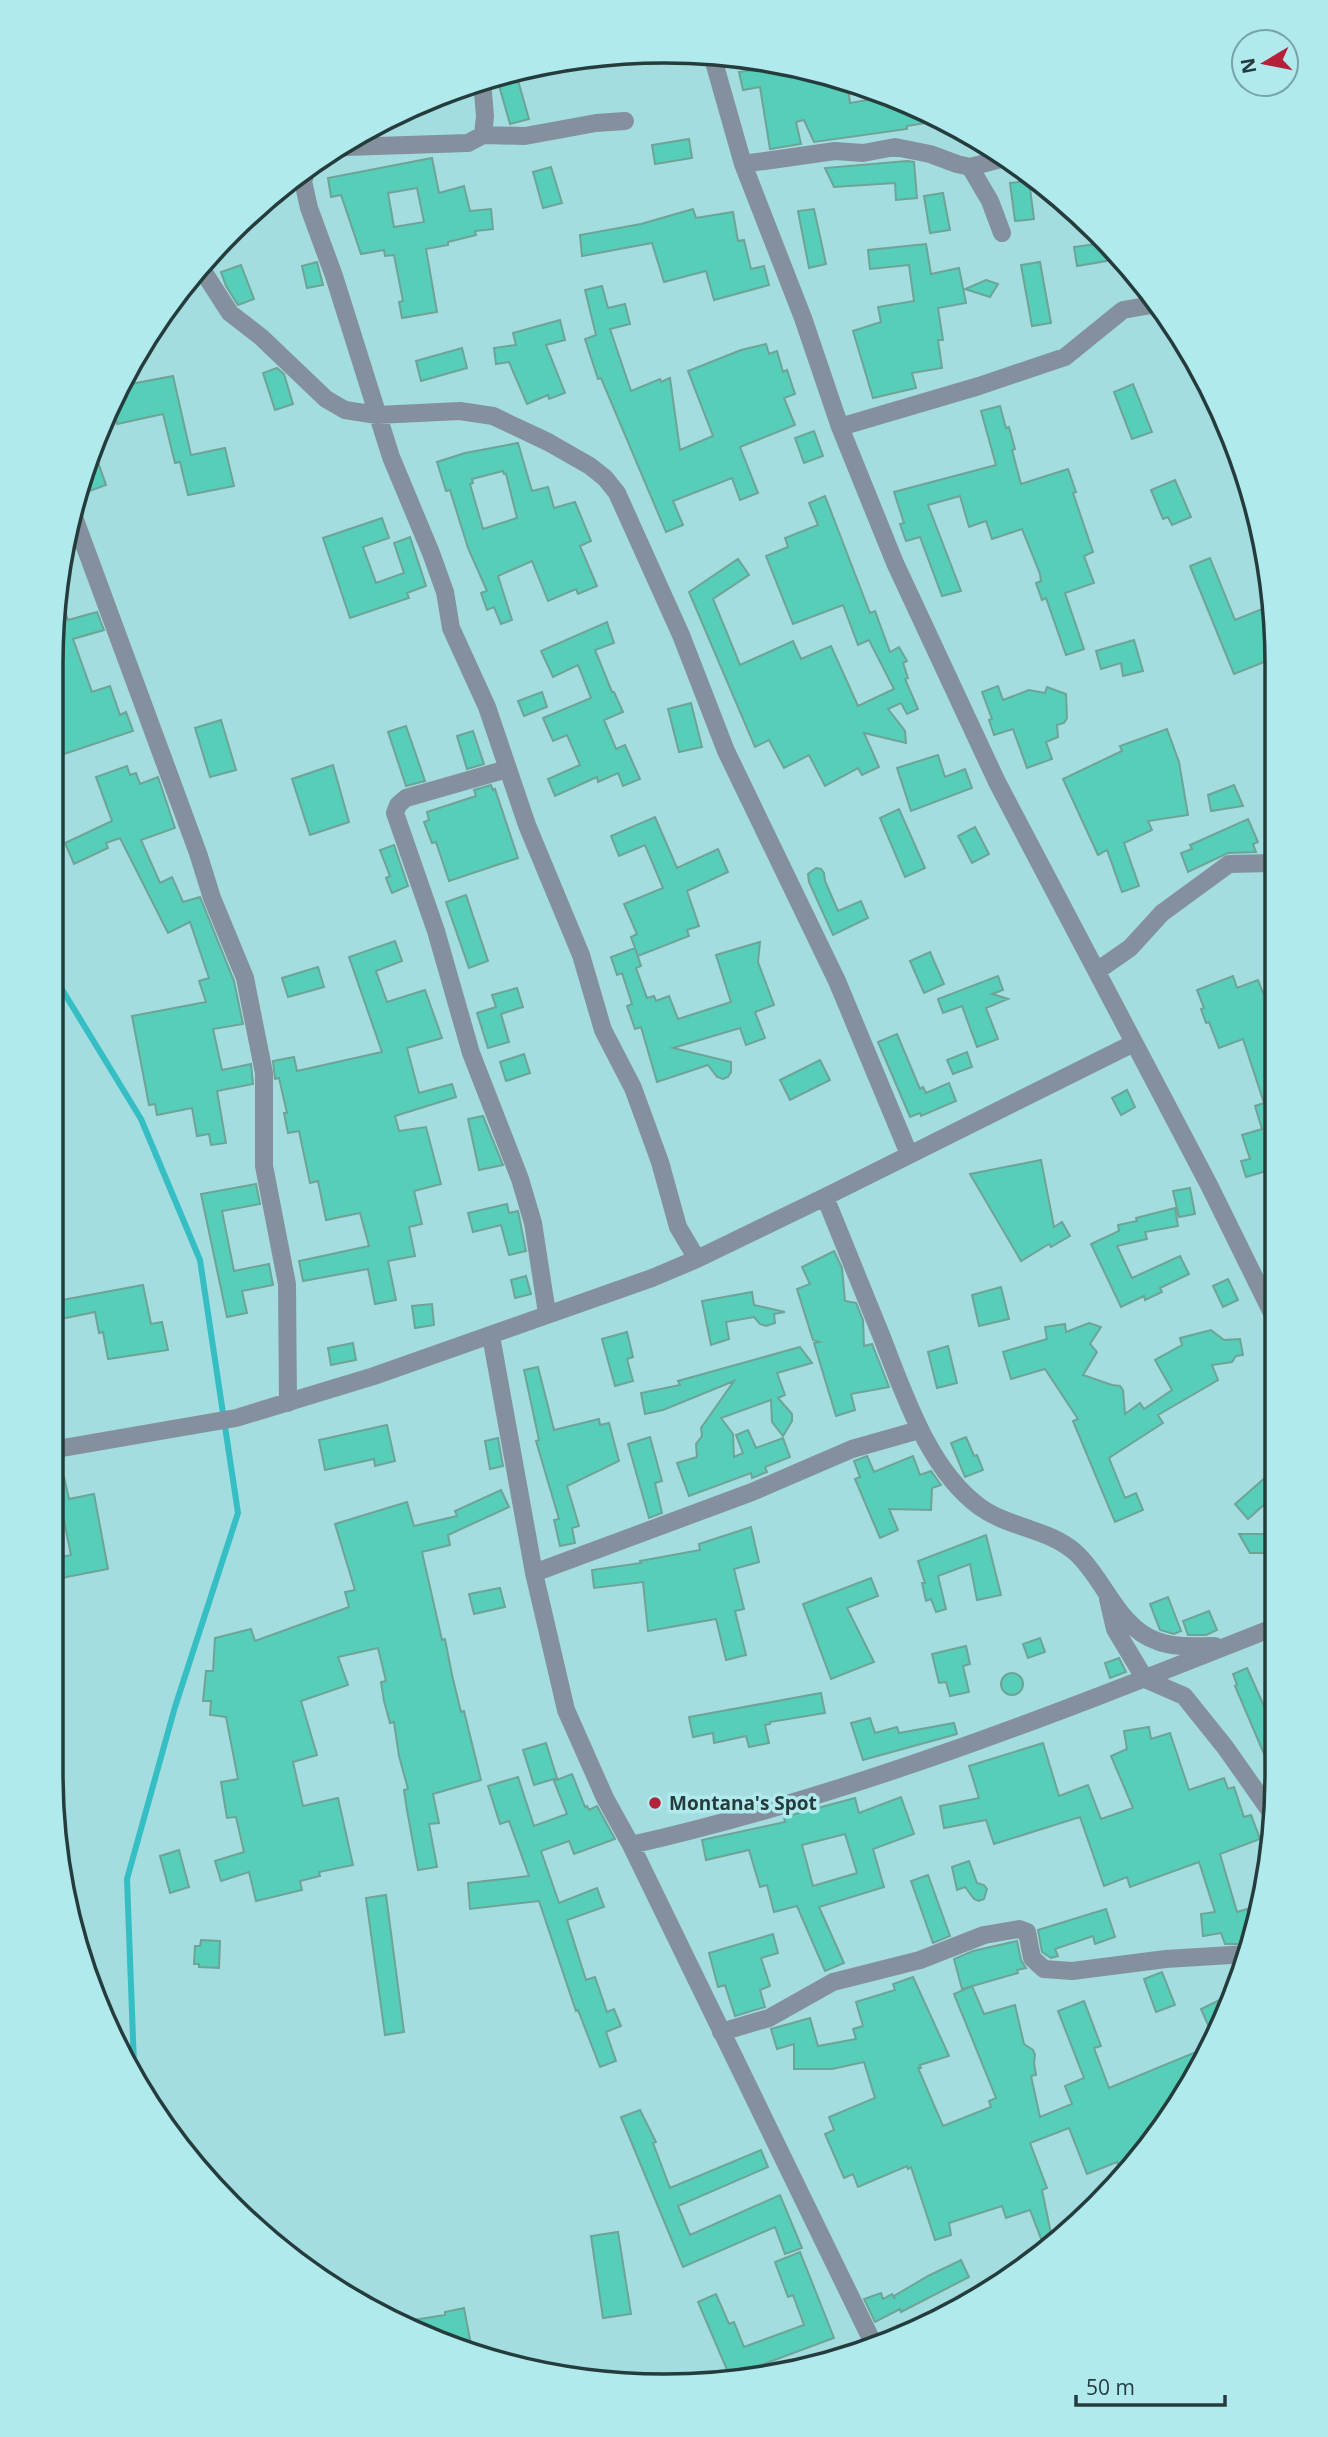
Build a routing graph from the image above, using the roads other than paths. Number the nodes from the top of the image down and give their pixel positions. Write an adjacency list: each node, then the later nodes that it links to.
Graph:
1 (715, 65): 7 (street)
2 (482, 91): 4 (street)
3 (625, 121): 4 (street)
4 (483, 135): 5 (street)
5 (360, 147)
6 (993, 161): 8 (street)
7 (743, 164): 8 (street); 14 (street)
8 (970, 167): 10 (street)
9 (303, 183): 13 (street)
10 (1002, 233)
11 (205, 276): 13 (street)
12 (1147, 306): 14 (street)
13 (377, 415): 16 (street); 20 (street)
14 (840, 427): 18 (street)
15 (79, 530): 26 (street)
16 (507, 769): 22 (street); 24 (street)
17 (1265, 863): 18 (street)
18 (1097, 971): 19 (street)
19 (1134, 1043): 20 (street); 23 (street)
20 (909, 1154): 21 (street)
21 (825, 1197): 22 (street); 27 (street)
22 (697, 1259): 24 (street)
23 (1265, 1299)
24 (547, 1313): 25 (street)
25 (491, 1336): 26 (street); 29 (street)
26 (288, 1403): 28 (street)
27 (919, 1430): 29 (street); 30 (street)
28 (63, 1448)
29 (534, 1573): 35 (street)
30 (1108, 1594): 32 (street); 33 (street)
31 (1265, 1631): 32 (street)
32 (1224, 1646): 33 (street)
33 (1145, 1679): 34 (street); 35 (street)
34 (1264, 1802)
35 (631, 1845): 37 (street)
36 (1237, 1955): 37 (street)
37 (721, 2032): 38 (street)
38 (870, 2337)

